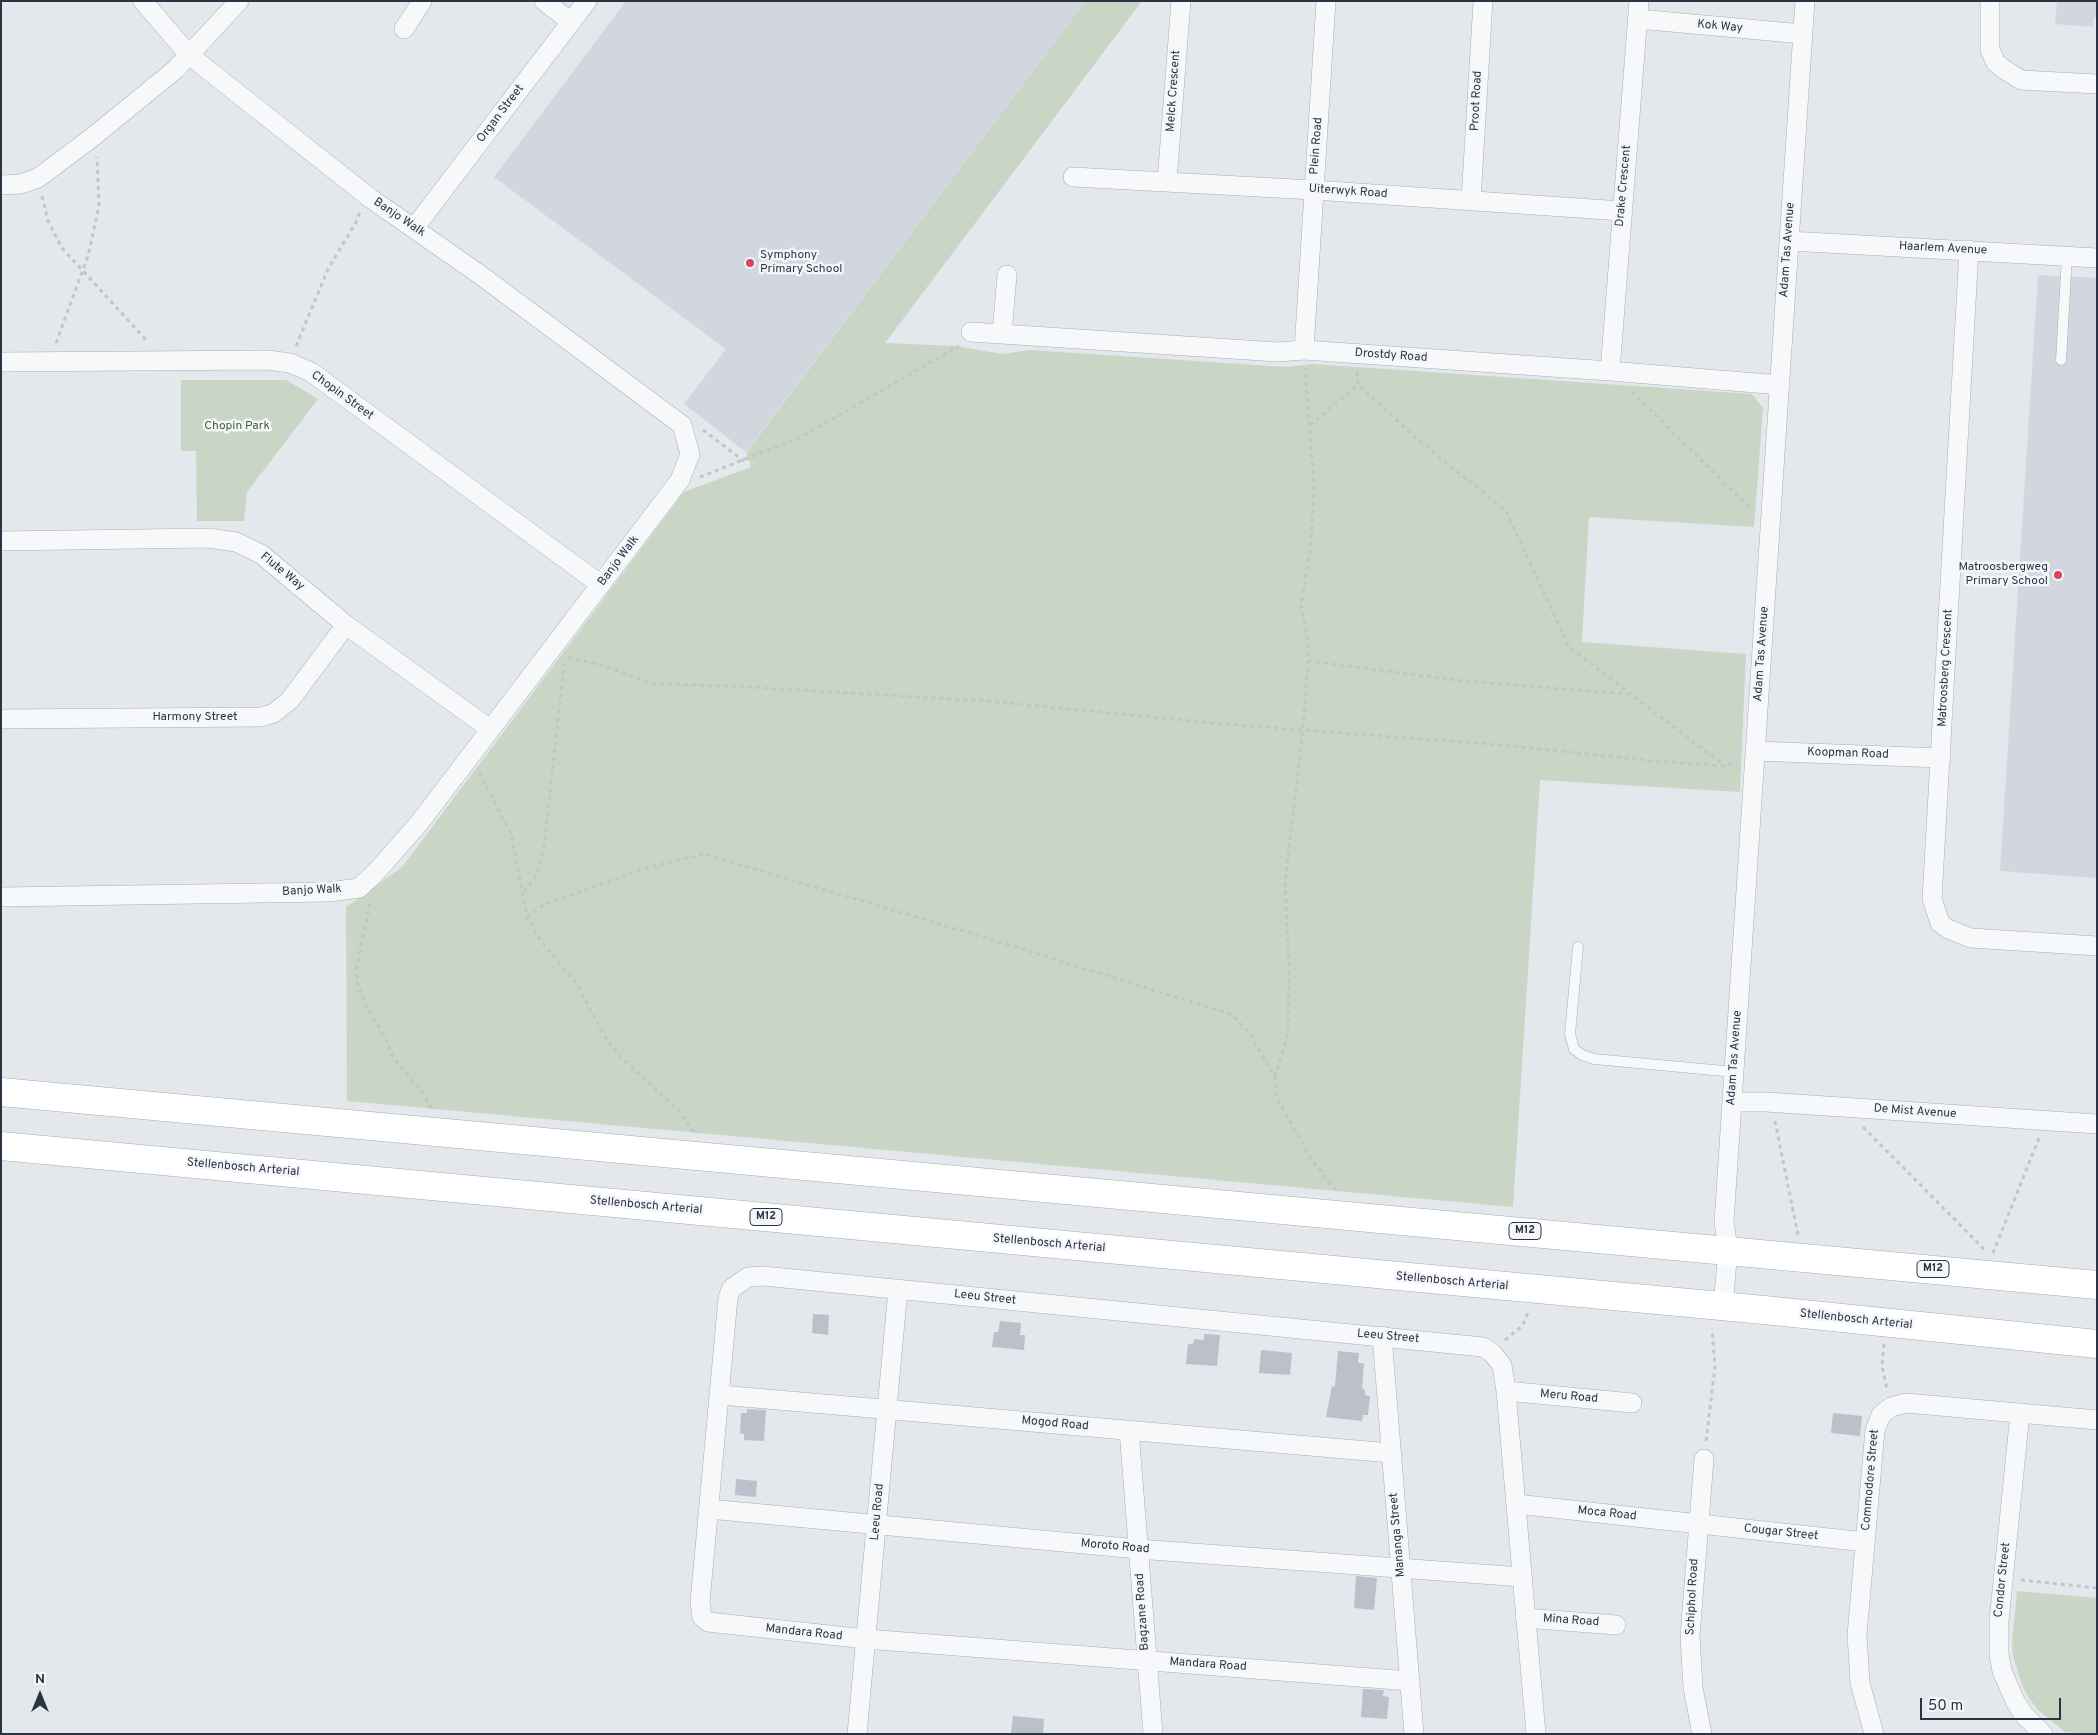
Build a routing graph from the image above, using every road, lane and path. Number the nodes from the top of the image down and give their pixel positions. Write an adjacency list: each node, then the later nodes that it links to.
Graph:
1 (143, 1): 15 (street, Banjo Walk)
2 (239, 1): 15 (street)
3 (422, 1): 13 (street)
4 (544, 1): 12 (street)
5 (587, 1): 12 (street, Organ Street)
6 (1180, 1): 20 (street, Melck Crescent)
7 (1326, 1): 22 (street, Plein Road)
8 (1483, 1): 23 (street, Proot Road)
9 (1805, 1): 14 (street, Adam Tas Avenue)
10 (1990, 1): 16 (street)
11 (1638, 10): 14 (street, Kok Way); 25 (street, Drake Crescent)
12 (571, 22): 26 (street, Organ Street)
13 (404, 29)
14 (1803, 34): 27 (street, Adam Tas Avenue)
15 (189, 55): 17 (street); 26 (street, Banjo Walk)
16 (2097, 84)
17 (94, 136): 19 (street); 31 (path)
18 (1073, 177): 20 (street, Uiterwyk Road)
19 (38, 178): 21 (street); 31 (path)
20 (1167, 181): 22 (street, Uiterwyk Road)
21 (1, 185)
22 (1314, 190): 23 (street, Uiterwyk Road); 36 (street, Plein Road)
23 (1471, 200): 25 (street, Uiterwyk Road)
24 (362, 207): 37 (path)
25 (1622, 211): 43 (street, Drake Crescent)
26 (415, 227): 52 (street, Banjo Walk)
27 (1789, 241): 28 (street, Haarlem Avenue); 45 (street, Adam Tas Avenue)
28 (1969, 250): 29 (street, Haarlem Avenue); 60 (street, Matroosberg Crescent)
29 (2067, 256): 30 (street, Haarlem Avenue); 39 (lane)
30 (2097, 258)
31 (82, 271): 40 (path); 42 (path)
32 (1007, 275): 34 (street)
33 (970, 332): 34 (street, Drostdy Road)
34 (1002, 334): 36 (street, Drostdy Road)
35 (957, 349): 48 (path)
36 (1304, 350): 38 (street, Drostdy Road); 46 (path)
37 (293, 353)
38 (1355, 354): 43 (street, Drostdy Road); 44 (path)
39 (2061, 360)
40 (154, 361): 42 (street, Chopin Street); 52 (street, Chopin Street)
41 (1, 362): 42 (street, Chopin Street)
42 (46, 362)
43 (1610, 371): 45 (street, Drostdy Road); 50 (path)
44 (1358, 385): 46 (path); 55 (path)
45 (1780, 385): 50 (street, Adam Tas Avenue)
46 (1309, 426): 54 (path)
47 (701, 428): 48 (path)
48 (744, 460): 49 (path)
49 (694, 479)
50 (1770, 528): 59 (street, Adam Tas Avenue)
51 (1, 541): 53 (street, Flute Way)
52 (600, 585): 57 (street, Banjo Walk)
53 (346, 624): 56 (street, Harmony Street); 57 (street, Flute Way)
54 (1308, 661): 55 (path); 58 (path)
55 (1630, 694): 62 (path)
56 (1, 719)
57 (490, 728): 61 (street, Banjo Walk)
58 (1303, 729): 62 (path); 64 (path); 70 (path)
59 (1756, 751): 60 (street, Koopman Road); 62 (path); 69 (street, Adam Tas Avenue)
60 (1941, 758): 67 (street, Matroosberg Crescent)
61 (464, 763): 63 (street, Banjo Walk); 64 (path)
62 (1725, 766)
63 (359, 888): 65 (street, Banjo Walk); 75 (path)
64 (524, 892): 66 (path)
65 (1, 897)
66 (528, 917): 70 (path); 78 (path)
67 (2097, 946)
68 (1578, 947): 69 (lane)
69 (1734, 1072): 72 (street, Adam Tas Avenue)
70 (1275, 1078): 80 (path)
71 (1, 1092): 82 (main road, M12)
72 (1732, 1102): 73 (street, De Mist Avenue); 82 (street, Adam Tas Avenue)
73 (1766, 1102): 74 (street, De Mist Avenue); 81 (path)
74 (1866, 1108): 76 (street, De Mist Avenue); 76 (path)
75 (432, 1110)
76 (2040, 1120): 77 (street, De Mist Avenue)
77 (2097, 1124)
78 (694, 1134)
79 (1, 1146): 86 (main road, Stellenbosch Arterial / M12)
80 (1338, 1195)
81 (1799, 1241)
82 (1728, 1250): 83 (main road, M12); 86 (street, Adam Tas Avenue)
83 (2097, 1285)
84 (898, 1289): 87 (street, Leeu Street); 92 (street, Mandara Road); 95 (street, Leeu Road)
85 (1529, 1311): 90 (path)
86 (1717, 1318): 89 (main road, Stellenbosch Arterial / M12); 100 (path)
87 (1382, 1336): 90 (street, Leeu Street); 99 (street, Mananga Street)
88 (1884, 1344): 94 (path)
89 (2097, 1344)
90 (1492, 1352): 91 (street)
91 (1506, 1391): 93 (street, Meru Road); 101 (street)
92 (720, 1395): 95 (street, Mogod Road); 102 (street, Mandara Road)
93 (1632, 1403)
94 (1896, 1404): 96 (street); 105 (street, Commodore Street)
95 (887, 1409): 98 (street, Mogod Road); 104 (street, Leeu Road)
96 (2020, 1413): 97 (street); 109 (street, Condor Street)
97 (2097, 1420)
98 (1129, 1430): 99 (street, Mogod Road); 106 (street, Bagzane Road)
99 (1391, 1453): 107 (street, Mananga Street)
100 (1704, 1459): 103 (street, Schiphol Road)
101 (1516, 1504): 103 (street, Moca Road); 108 (street)
102 (710, 1509): 104 (street, Moroto Road); 113 (street, Mandara Road)
103 (1698, 1524): 105 (street, Cougar Street); 120 (street, Schiphol Road)
104 (876, 1525): 106 (street, Moroto Road); 113 (street, Leeu Road)
105 (1865, 1542): 121 (street, Commodore Street)
106 (1138, 1549): 107 (street, Moroto Road); 114 (street, Bagzane Road)
107 (1401, 1568): 108 (street, Moroto Road); 115 (street, Mananga Street)
108 (1522, 1577): 111 (street)
109 (2003, 1579): 110 (path); 122 (street, Condor Street)
110 (2097, 1588)
111 (1525, 1618): 112 (street, Mina Road); 119 (street)
112 (1616, 1625)
113 (866, 1639): 114 (street, Mandara Road); 116 (street, Leeu Road)
114 (1146, 1660): 115 (street, Mandara Road); 117 (street, Bagzane Road)
115 (1410, 1681): 118 (street, Mananga Street)
116 (857, 1734)
117 (1153, 1734)
118 (1414, 1734)
119 (1536, 1734)
120 (1702, 1734)
121 (1874, 1734)
122 (2043, 1734)

